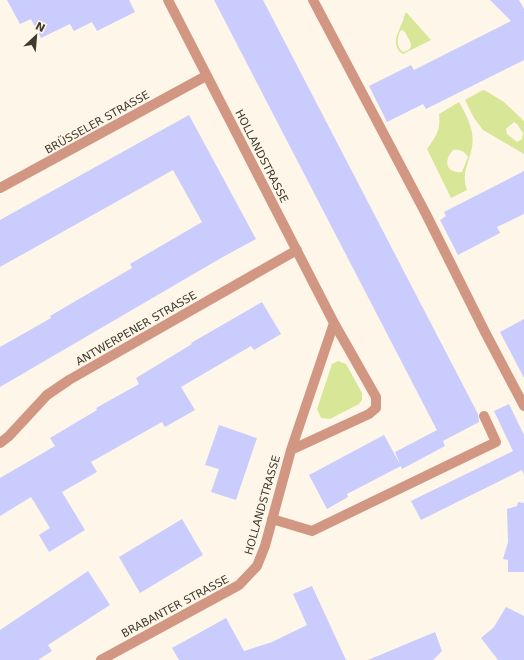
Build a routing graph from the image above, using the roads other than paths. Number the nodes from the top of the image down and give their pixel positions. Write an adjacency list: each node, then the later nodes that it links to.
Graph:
1 (168, 0): 3 (street, HOLLANDSTRASSE)
2 (313, 0): 7 (street)
3 (206, 76): 4 (street, BRÜSSELER STRASSE); 5 (street, HOLLANDSTRASSE)
4 (0, 188)
5 (297, 250): 6 (street, HOLLANDSTRASSE); 9 (street, ANTWERPENER STRASSE)
6 (334, 323): 10 (street, HOLLANDSTRASSE); 10 (street, HOLLANDSTRASSE)
7 (524, 406)
8 (484, 416): 11 (street)
9 (0, 443)
10 (291, 450): 11 (street, HOLLANDSTRASSE)
11 (272, 519): 12 (street, HOLLANDSTRASSE)
12 (257, 566): 13 (street, BRABANTER STRASSE)
13 (101, 660)

